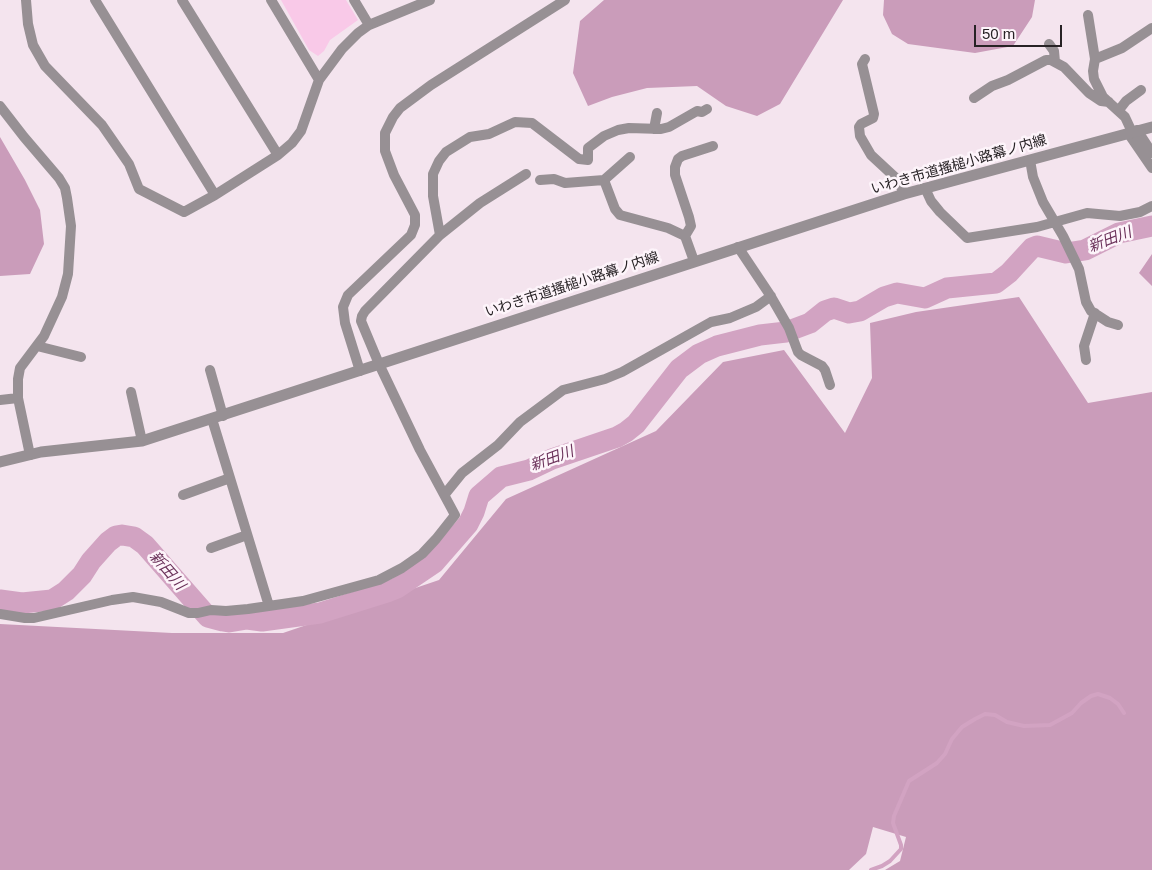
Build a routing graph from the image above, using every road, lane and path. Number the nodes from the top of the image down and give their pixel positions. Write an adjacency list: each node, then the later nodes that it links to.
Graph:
1 (26, 0): 36 (street)
2 (95, 0): 36 (street)
3 (182, 0): 28 (street)
4 (272, 0): 15 (street)
5 (354, 0): 9 (street)
6 (430, 0): 9 (street)
7 (565, 0): 52 (street)
8 (1088, 15): 13 (street)
9 (369, 25): 15 (street)
10 (1152, 28): 13 (street)
11 (1049, 44): 14 (street)
12 (865, 59): 37 (street)
13 (1095, 59): 18 (street)
14 (1055, 62): 17 (street); 18 (street)
15 (320, 80): 28 (street)
16 (1141, 90): 21 (street)
17 (974, 98)
18 (1109, 102): 21 (street)
19 (0, 106): 47 (street)
20 (707, 109): 24 (street)
21 (1119, 110): 25 (street)
22 (657, 113): 24 (street)
23 (1152, 127): 25 (street, いわき市道搔槌小路幕ノ内線)
24 (654, 129): 40 (street)
25 (1132, 132): 27 (street); 30 (street, いわき市道搔槌小路幕ノ内線); 31 (street)
26 (713, 146): 41 (street)
27 (1152, 153)
28 (278, 155): 36 (street)
29 (630, 156): 34 (street)
30 (1030, 160): 35 (street, いわき市道搔槌小路幕ノ内線); 39 (street)
31 (1152, 168)
32 (526, 174): 40 (street)
33 (540, 180): 34 (street)
34 (604, 180): 41 (street)
35 (925, 188): 37 (street, いわき市道搔槌小路幕ノ内線); 39 (street)
36 (215, 194)
37 (904, 194): 42 (street, いわき市道搔槌小路幕ノ内線)
38 (1152, 206): 39 (street)
39 (1054, 222): 45 (street)
40 (440, 235): 50 (street)
41 (686, 236): 43 (street)
42 (738, 247): 43 (street, いわき市道搔槌小路幕ノ内線); 44 (street)
43 (694, 261): 50 (street, いわき市道搔槌小路幕ノ内線)
44 (771, 296): 53 (street); 62 (street)
45 (1095, 313): 46 (street); 49 (street)
46 (1118, 325)
47 (37, 346): 48 (street); 55 (street)
48 (81, 357)
49 (1086, 360)
50 (379, 364): 52 (street, いわき市道搔槌小路幕ノ内線); 62 (street)
51 (210, 370): 57 (street)
52 (360, 370): 57 (street, いわき市道搔槌小路幕ノ内線)
53 (830, 385)
54 (131, 392): 58 (street)
55 (18, 398): 56 (street); 59 (street)
56 (0, 400)
57 (217, 418): 58 (street, いわき市道搔槌小路幕ノ内線); 61 (street)
58 (142, 441): 59 (street, いわき市道搔槌小路幕ノ内線)
59 (30, 455): 60 (street, いわき市道搔槌小路幕ノ内線)
60 (0, 462)
61 (230, 478): 63 (street); 64 (street)
62 (444, 494): 66 (street)
63 (183, 495)
64 (247, 535): 65 (street); 66 (street)
65 (211, 548)
66 (269, 606): 67 (street)
67 (0, 614)

